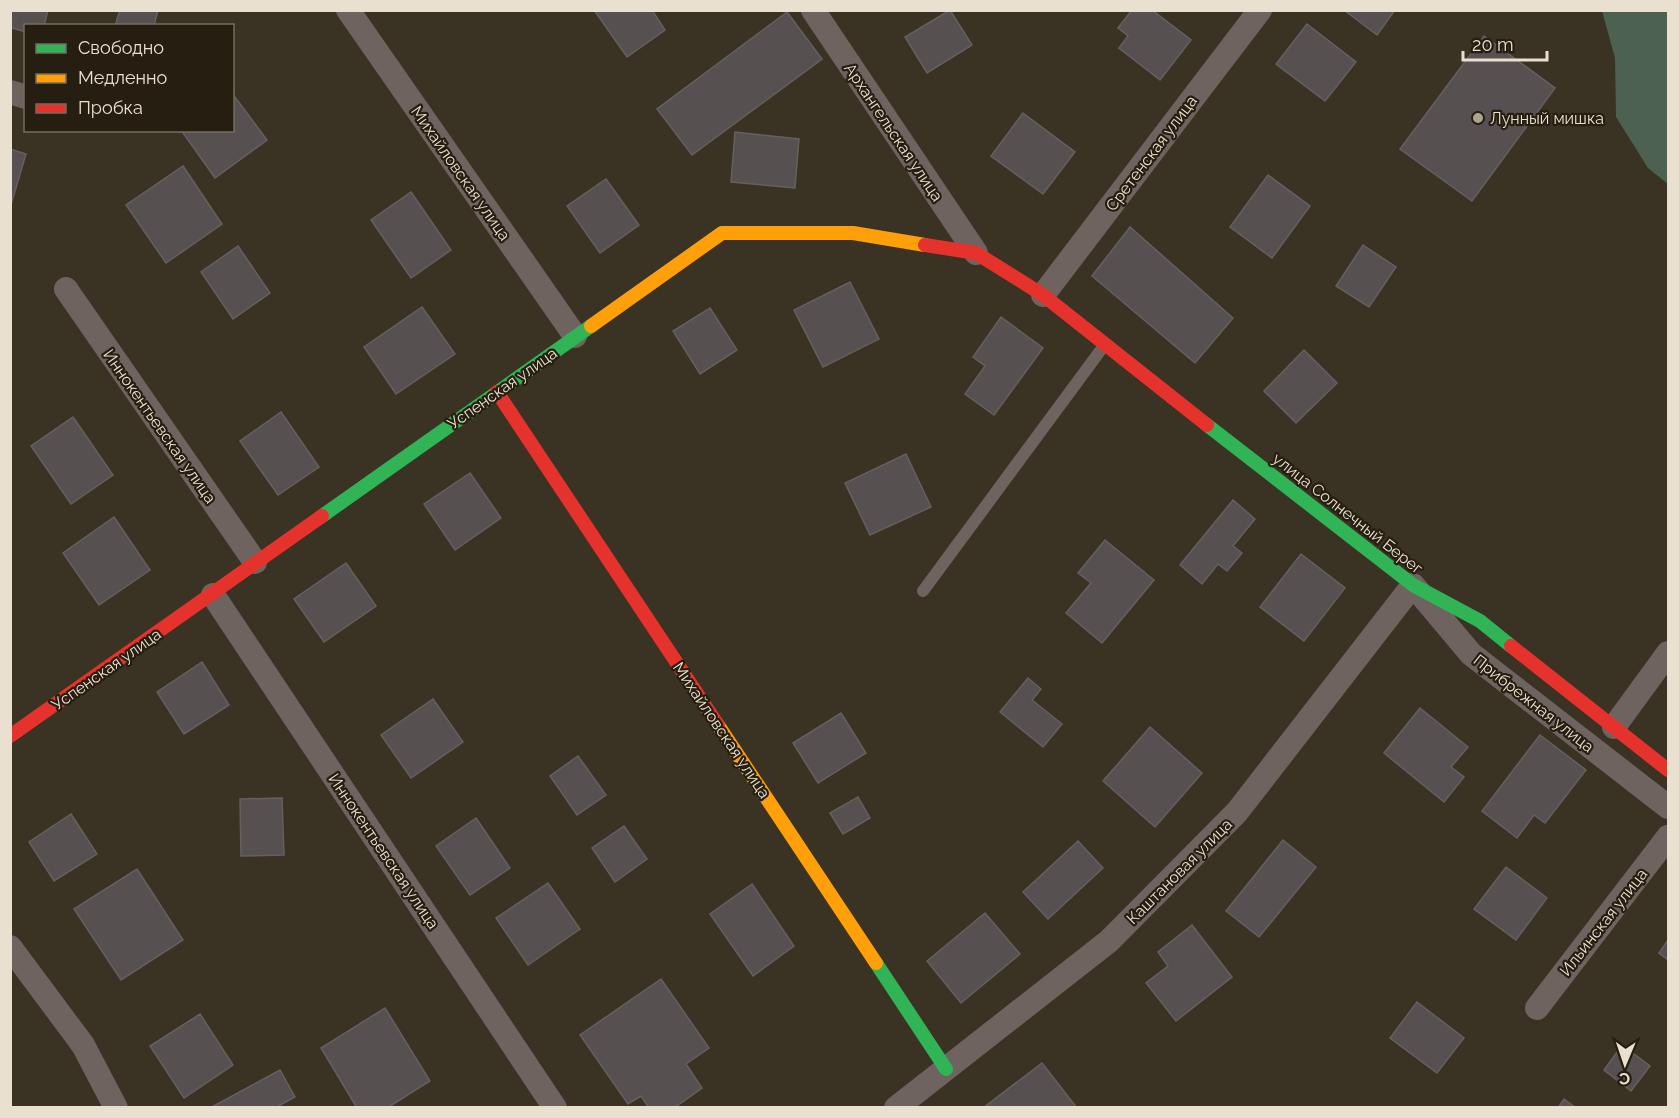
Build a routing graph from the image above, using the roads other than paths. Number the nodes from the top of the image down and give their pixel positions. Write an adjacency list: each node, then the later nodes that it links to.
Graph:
1 (348, 10): 7 (street, Михайловская улица)
2 (813, 10): 4 (street, Архангельская улица)
3 (1260, 10): 6 (street, Сретенская улица)
4 (976, 253): 6 (street, Успенская улица); 7 (street, Успенская улица)
5 (66, 289): 10 (street, Иннокентьевская улица)
6 (1042, 295): 8 (street, улица Солнечный Берег)
7 (575, 336): 9 (street, Успенская улица)
8 (1104, 346): 11 (street, улица Солнечный Берег); 12 (lane)
9 (497, 392): 10 (street, Успенская улица); 22 (street, Михайловская улица)
10 (255, 562): 13 (street, Успенская улица)
11 (1413, 585): 15 (street, улица Солнечный Берег); 18 (street, Прибрежная улица); 22 (street, Каштановая улица)
12 (923, 591)
13 (213, 595): 16 (street, Успенская улица); 24 (street, Иннокентьевская улица)
14 (1668, 652): 15 (street)
15 (1614, 727): 17 (street, улица Солнечный Берег)
16 (10, 736)
17 (1668, 770)
18 (1668, 807)
19 (1668, 837): 21 (street, Ильинская улица)
20 (12, 950): 23 (street)
21 (1538, 1008)
22 (946, 1069): 25 (street, Каштановая улица)
23 (116, 1107)
24 (555, 1107)
25 (896, 1107)

